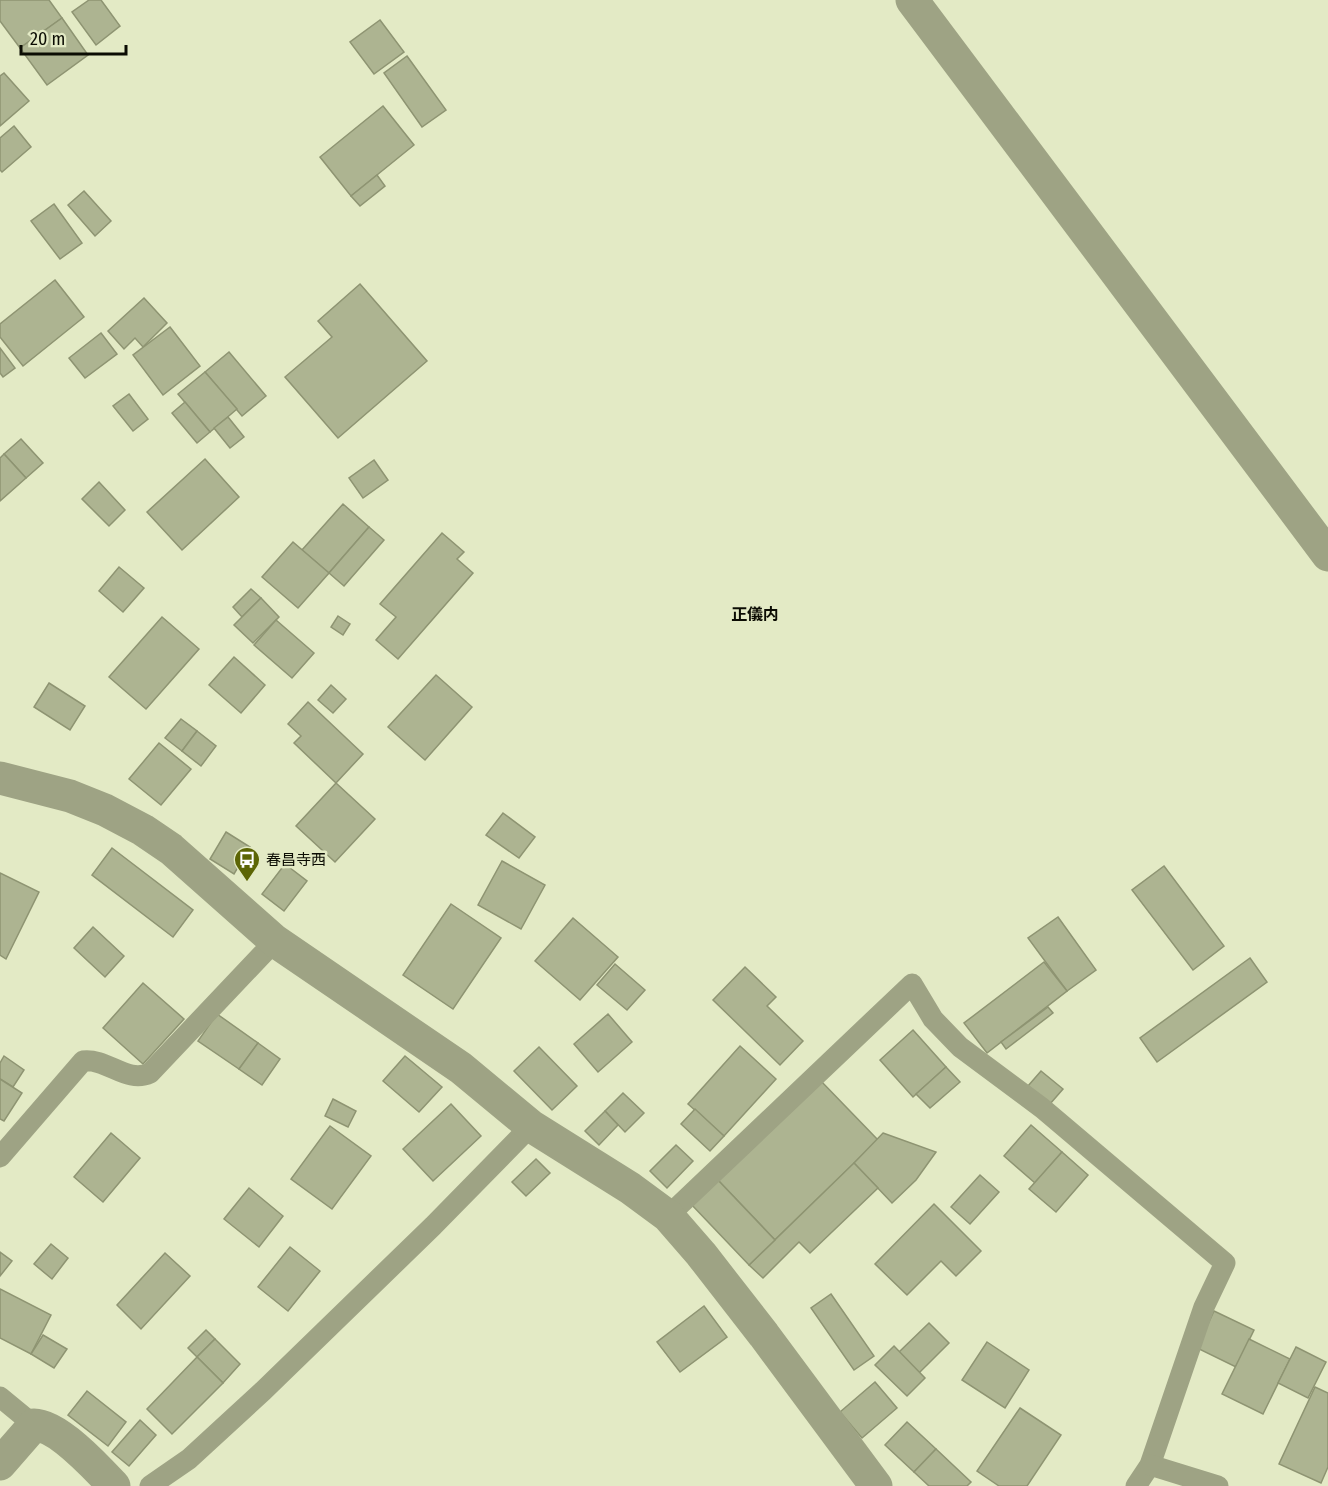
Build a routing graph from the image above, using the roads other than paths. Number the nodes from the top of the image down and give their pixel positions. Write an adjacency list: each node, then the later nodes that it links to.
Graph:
1 (912, 0): 2 (street)
2 (1328, 555)
3 (0, 778): 4 (street)
4 (275, 941): 5 (street); 6 (lane)
5 (531, 1126): 7 (street); 13 (lane)
6 (0, 1157)
7 (668, 1216): 11 (lane); 14 (street)
8 (0, 1397): 9 (lane)
9 (34, 1425): 10 (street); 12 (street)
10 (0, 1464)
11 (1150, 1465): 15 (lane); 16 (lane)
12 (114, 1486)
13 (150, 1486)
14 (876, 1486)
15 (1136, 1486)
16 (1218, 1486)

